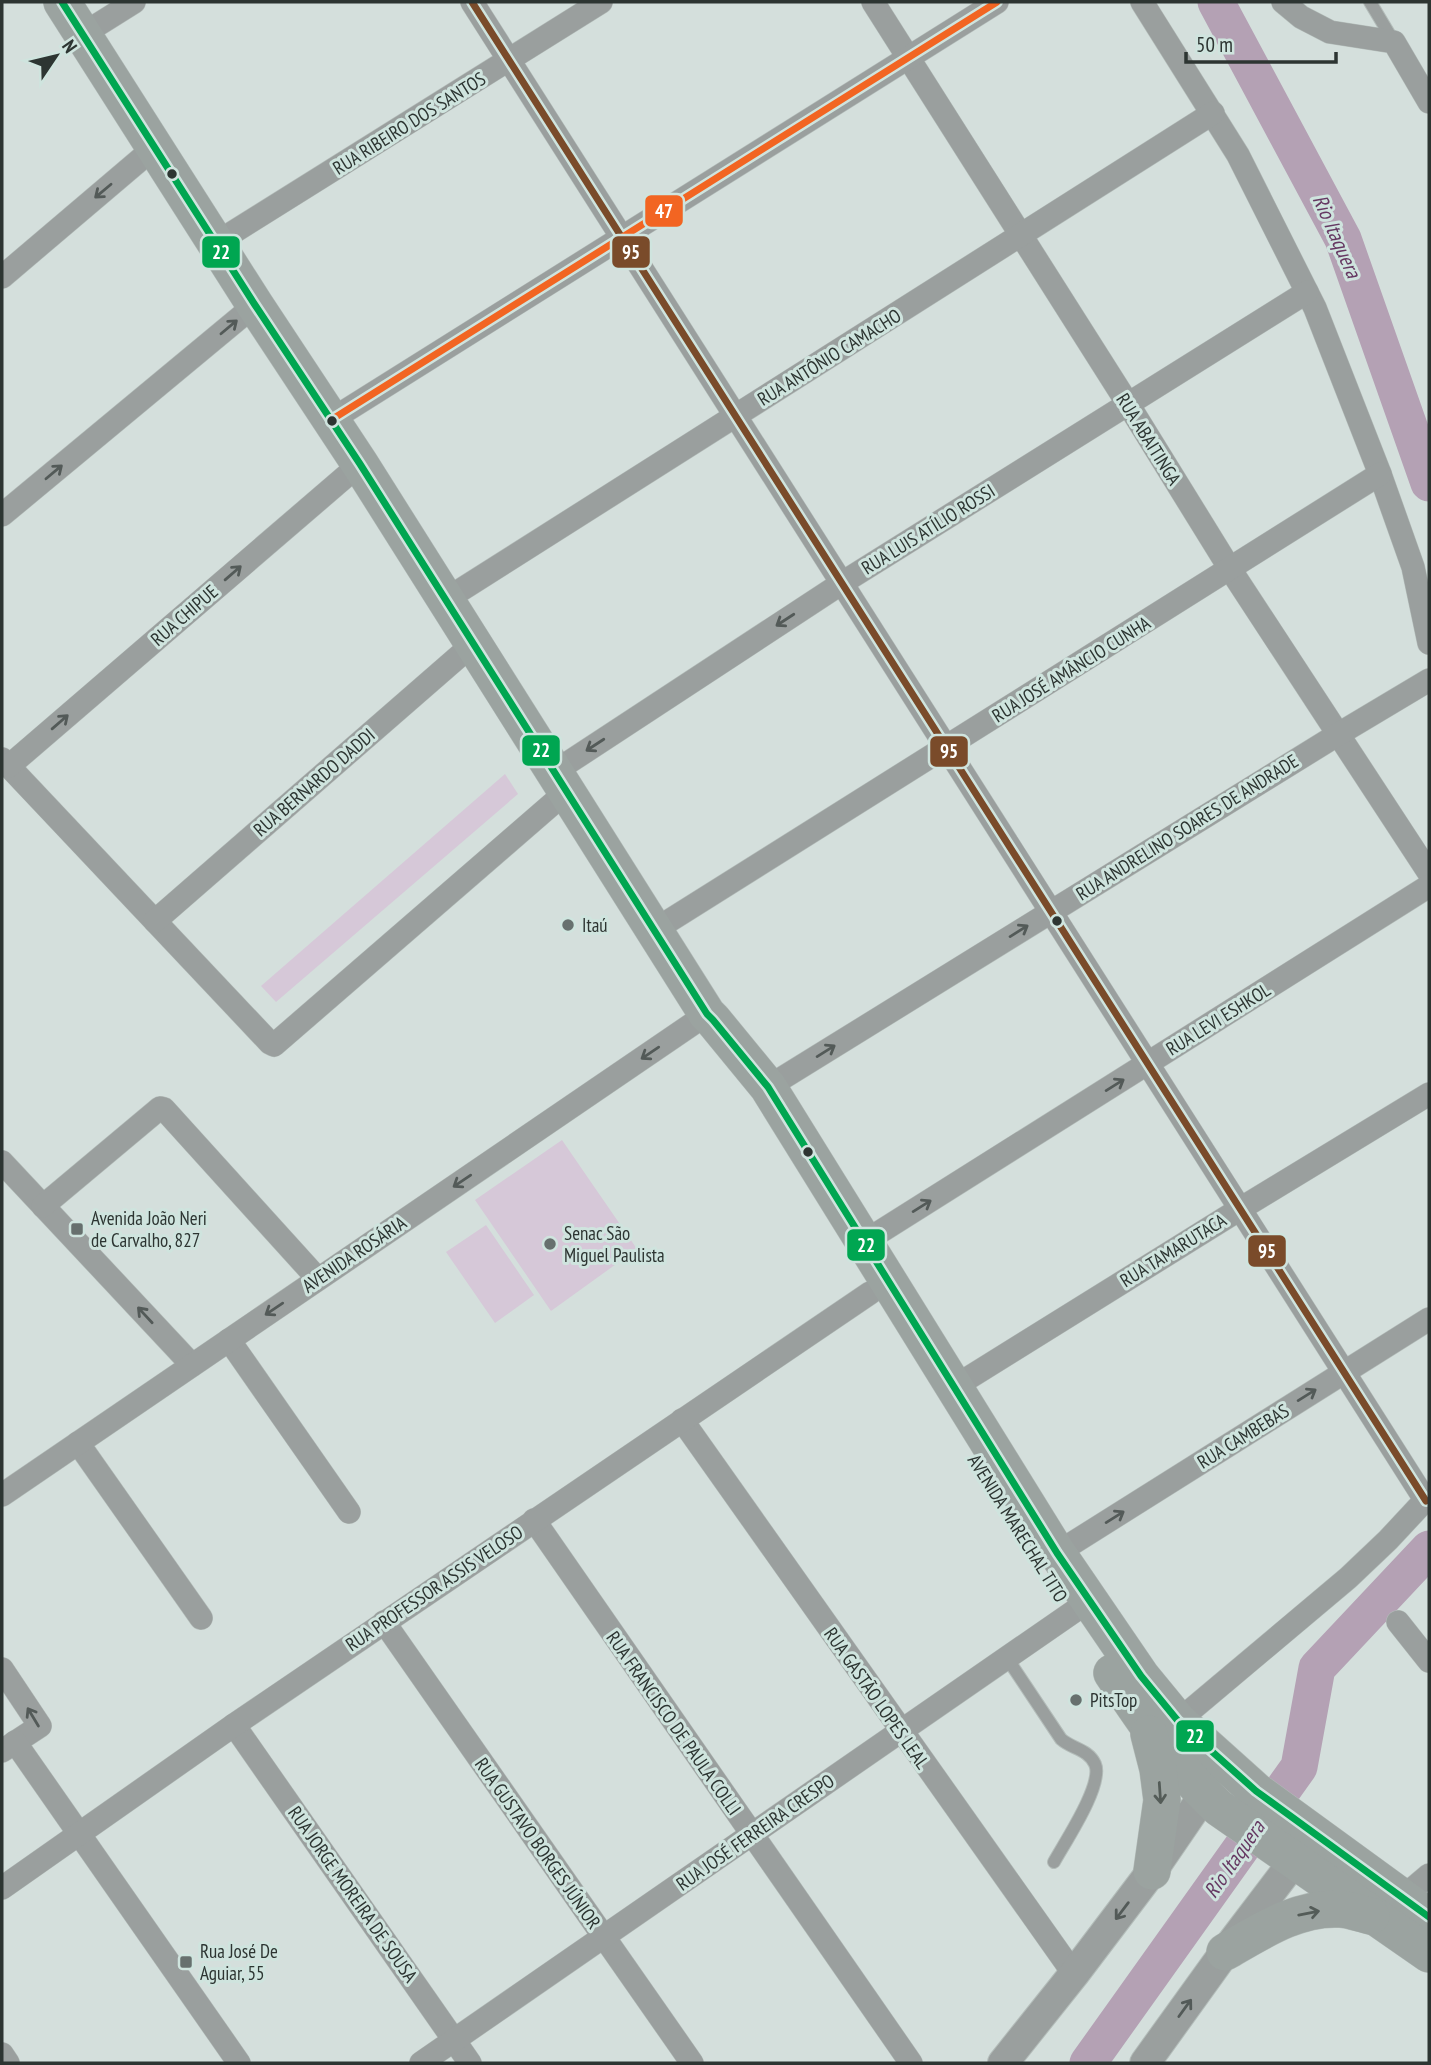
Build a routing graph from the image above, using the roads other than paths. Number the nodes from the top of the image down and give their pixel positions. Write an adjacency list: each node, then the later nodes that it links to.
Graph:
1 (62, 2): 10 (main road, AVENIDA MARECHAL TITO)
2 (134, 2): 10 (street)
3 (472, 2): 13 (street)
4 (601, 2): 13 (street, RUA RIBEIRO DOS SANTOS)
5 (873, 2): 12 (street, RUA ABAITINGA)
6 (997, 2): 12 (street)
7 (1142, 2): 15 (street)
8 (1283, 2): 11 (street)
9 (1370, 2): 11 (lane)
10 (83, 34): 16 (main road, AVENIDA MARECHAL TITO)
11 (1394, 42): 14 (street)
12 (907, 57): 17 (street, RUA ABAITINGA); 18 (street)
13 (509, 60): 18 (street); 19 (street, RUA RIBEIRO DOS SANTOS)
14 (1429, 102)
15 (1213, 114): 17 (street, RUA ANTÔNIO CAMACHO); 21 (street)
16 (155, 147): 19 (main road, AVENIDA MARECHAL TITO); 20 (street, one-way to 20)
17 (1021, 236): 23 (street, RUA ABAITINGA); 24 (street, RUA ANTÔNIO CAMACHO)
18 (622, 237): 24 (street); 25 (street)
19 (216, 243): 22 (main road, AVENIDA MARECHAL TITO)
20 (2, 277)
21 (1307, 292): 23 (street, RUA LUIS ATÍLIO ROSSI); 27 (street)
22 (256, 305): 25 (main road, AVENIDA MARECHAL TITO); 28 (street, one-way to 22)
23 (1128, 404): 29 (street, RUA ABAITINGA); 30 (street, RUA LUIS ATÍLIO ROSSI)
24 (735, 416): 30 (street); 31 (street, RUA ANTÔNIO CAMACHO)
25 (331, 420): 26 (main road, AVENIDA MARECHAL TITO)
26 (360, 464): 31 (main road, AVENIDA MARECHAL TITO); 37 (street, RUA CHIPUE, one-way to 26)
27 (1380, 474): 29 (street, RUA JOSÉ AMÂNCIO CUNHA); 32 (street)
28 (2, 515)
29 (1230, 569): 35 (street, RUA ABAITINGA); 36 (street, RUA JOSÉ AMÂNCIO CUNHA)
30 (842, 583): 36 (street); 38 (street, RUA LUIS ATÍLIO ROSSI, one-way to 38)
31 (445, 600): 33 (main road, AVENIDA MARECHAL TITO)
32 (1429, 643)
33 (472, 644): 38 (main road, AVENIDA MARECHAL TITO); 42 (street, RUA BERNARDO DADDI)
34 (1429, 680): 35 (street, RUA ANDRELINO SOARES DE ANDRADE)
35 (1337, 735): 39 (street, RUA ABAITINGA); 41 (street, RUA ANDRELINO SOARES DE ANDRADE)
36 (946, 748): 41 (street); 43 (street, RUA JOSÉ AMÂNCIO CUNHA)
37 (5, 762): 42 (street)
38 (560, 782): 42 (street, RUA LUIS ATÍLIO ROSSI); 43 (main road, AVENIDA MARECHAL TITO)
39 (1429, 873)
40 (1429, 886): 45 (street, RUA LEVI ESHKOL)
41 (1050, 911): 45 (street); 46 (street, RUA ANDRELINO SOARES DE ANDRADE, one-way to 41)
42 (155, 921)
43 (653, 931): 44 (main road, AVENIDA MARECHAL TITO)
44 (707, 1014): 46 (main road); 52 (street, AVENIDA ROSÁRIA, one-way to 52); 53 (main road, AVENIDA MARECHAL TITO)
45 (1147, 1064): 50 (street); 51 (street, RUA LEVI ESHKOL, one-way to 45)
46 (768, 1087): 51 (main road, AVENIDA MARECHAL TITO)
47 (1429, 1094): 50 (street, RUA TAMARUTACA)
48 (2, 1162): 49 (street)
49 (43, 1206): 52 (street); 57 (street, one-way to 49)
50 (1240, 1209): 58 (street); 59 (street, RUA TAMARUTACA)
51 (864, 1242): 55 (main road, AVENIDA MARECHAL TITO)
52 (318, 1279): 56 (street, AVENIDA ROSÁRIA, one-way to 56)
53 (870, 1293): 55 (main road); 60 (street, RUA PROFESSOR ASSIS VELOSO); 67 (main road, AVENIDA MARECHAL TITO)
54 (1429, 1319): 58 (street, RUA CAMBEBAS)
55 (922, 1335): 59 (main road, AVENIDA MARECHAL TITO)
56 (229, 1340): 57 (street, AVENIDA ROSÁRIA); 64 (street)
57 (192, 1365): 61 (street, AVENIDA ROSÁRIA)
58 (1344, 1372): 63 (street); 66 (street, RUA CAMBEBAS, one-way to 58)
59 (954, 1387): 66 (main road, AVENIDA MARECHAL TITO)
60 (682, 1420): 65 (street, RUA PROFESSOR ASSIS VELOSO); 76 (street, RUA GASTÃO LOPES LEAL)
61 (78, 1443): 62 (street, AVENIDA ROSÁRIA); 68 (street)
62 (2, 1495)
63 (1428, 1498): 74 (street)
64 (349, 1512)
65 (534, 1520): 69 (street, RUA PROFESSOR ASSIS VELOSO); 80 (street, RUA FRANCISCO DE PAULA COLLI)
66 (1057, 1553): 67 (main road, AVENIDA MARECHAL TITO)
67 (1080, 1607): 71 (street, RUA JOSÉ FERREIRA CRESPO); 74 (main road, AVENIDA MARECHAL TITO)
68 (201, 1618)
69 (384, 1622): 75 (street, RUA PROFESSOR ASSIS VELOSO); 86 (street, RUA GUSTAVO BORGES JÚNIOR)
70 (1398, 1622): 72 (street)
71 (1007, 1658): 76 (street, RUA JOSÉ FERREIRA CRESPO); 82 (lane)
72 (1429, 1661)
73 (2, 1669): 77 (street, one-way to 73)
74 (1162, 1723): 78 (main road, AVENIDA MARECHAL TITO); 83 (main road, one-way to 83)
75 (234, 1725): 79 (street, RUA PROFESSOR ASSIS VELOSO); 90 (street, RUA JORGE MOREIRA DE SOUSA)
76 (901, 1731): 80 (street, RUA JOSÉ FERREIRA CRESPO); 89 (street, RUA GASTÃO LOPES LEAL)
77 (8, 1747): 79 (street)
78 (1230, 1790): 81 (main road, AVENIDA MARECHAL TITO); 83 (street)
79 (79, 1833): 84 (street, RUA PROFESSOR ASSIS VELOSO); 93 (street)
80 (752, 1835): 86 (street, RUA JOSÉ FERREIRA CRESPO); 97 (street, RUA FRANCISCO DE PAULA COLLI)
81 (1294, 1840): 85 (main road, AVENIDA MARECHAL TITO); 87 (street)
82 (1054, 1862)
83 (1152, 1871): 89 (street, one-way to 89)
84 (2, 1888)
85 (1411, 1902): 87 (main road, one-way to 85); 88 (main road, AVENIDA MARECHAL TITO)
86 (604, 1937): 90 (street, RUA JOSÉ FERREIRA CRESPO); 96 (street, RUA GUSTAVO BORGES JÚNIOR)
87 (1225, 1952): 99 (street, one-way to 87)
88 (1429, 1954)
89 (1074, 1974): 98 (street)
90 (454, 2040): 94 (street, RUA JOSÉ FERREIRA CRESPO); 95 (street, RUA JORGE MOREIRA DE SOUSA)
91 (2, 2054): 92 (street)
92 (8, 2063)
93 (239, 2063)
94 (421, 2063)
95 (470, 2063)
96 (692, 2063)
97 (911, 2063)
98 (1003, 2063)
99 (1145, 2063)

